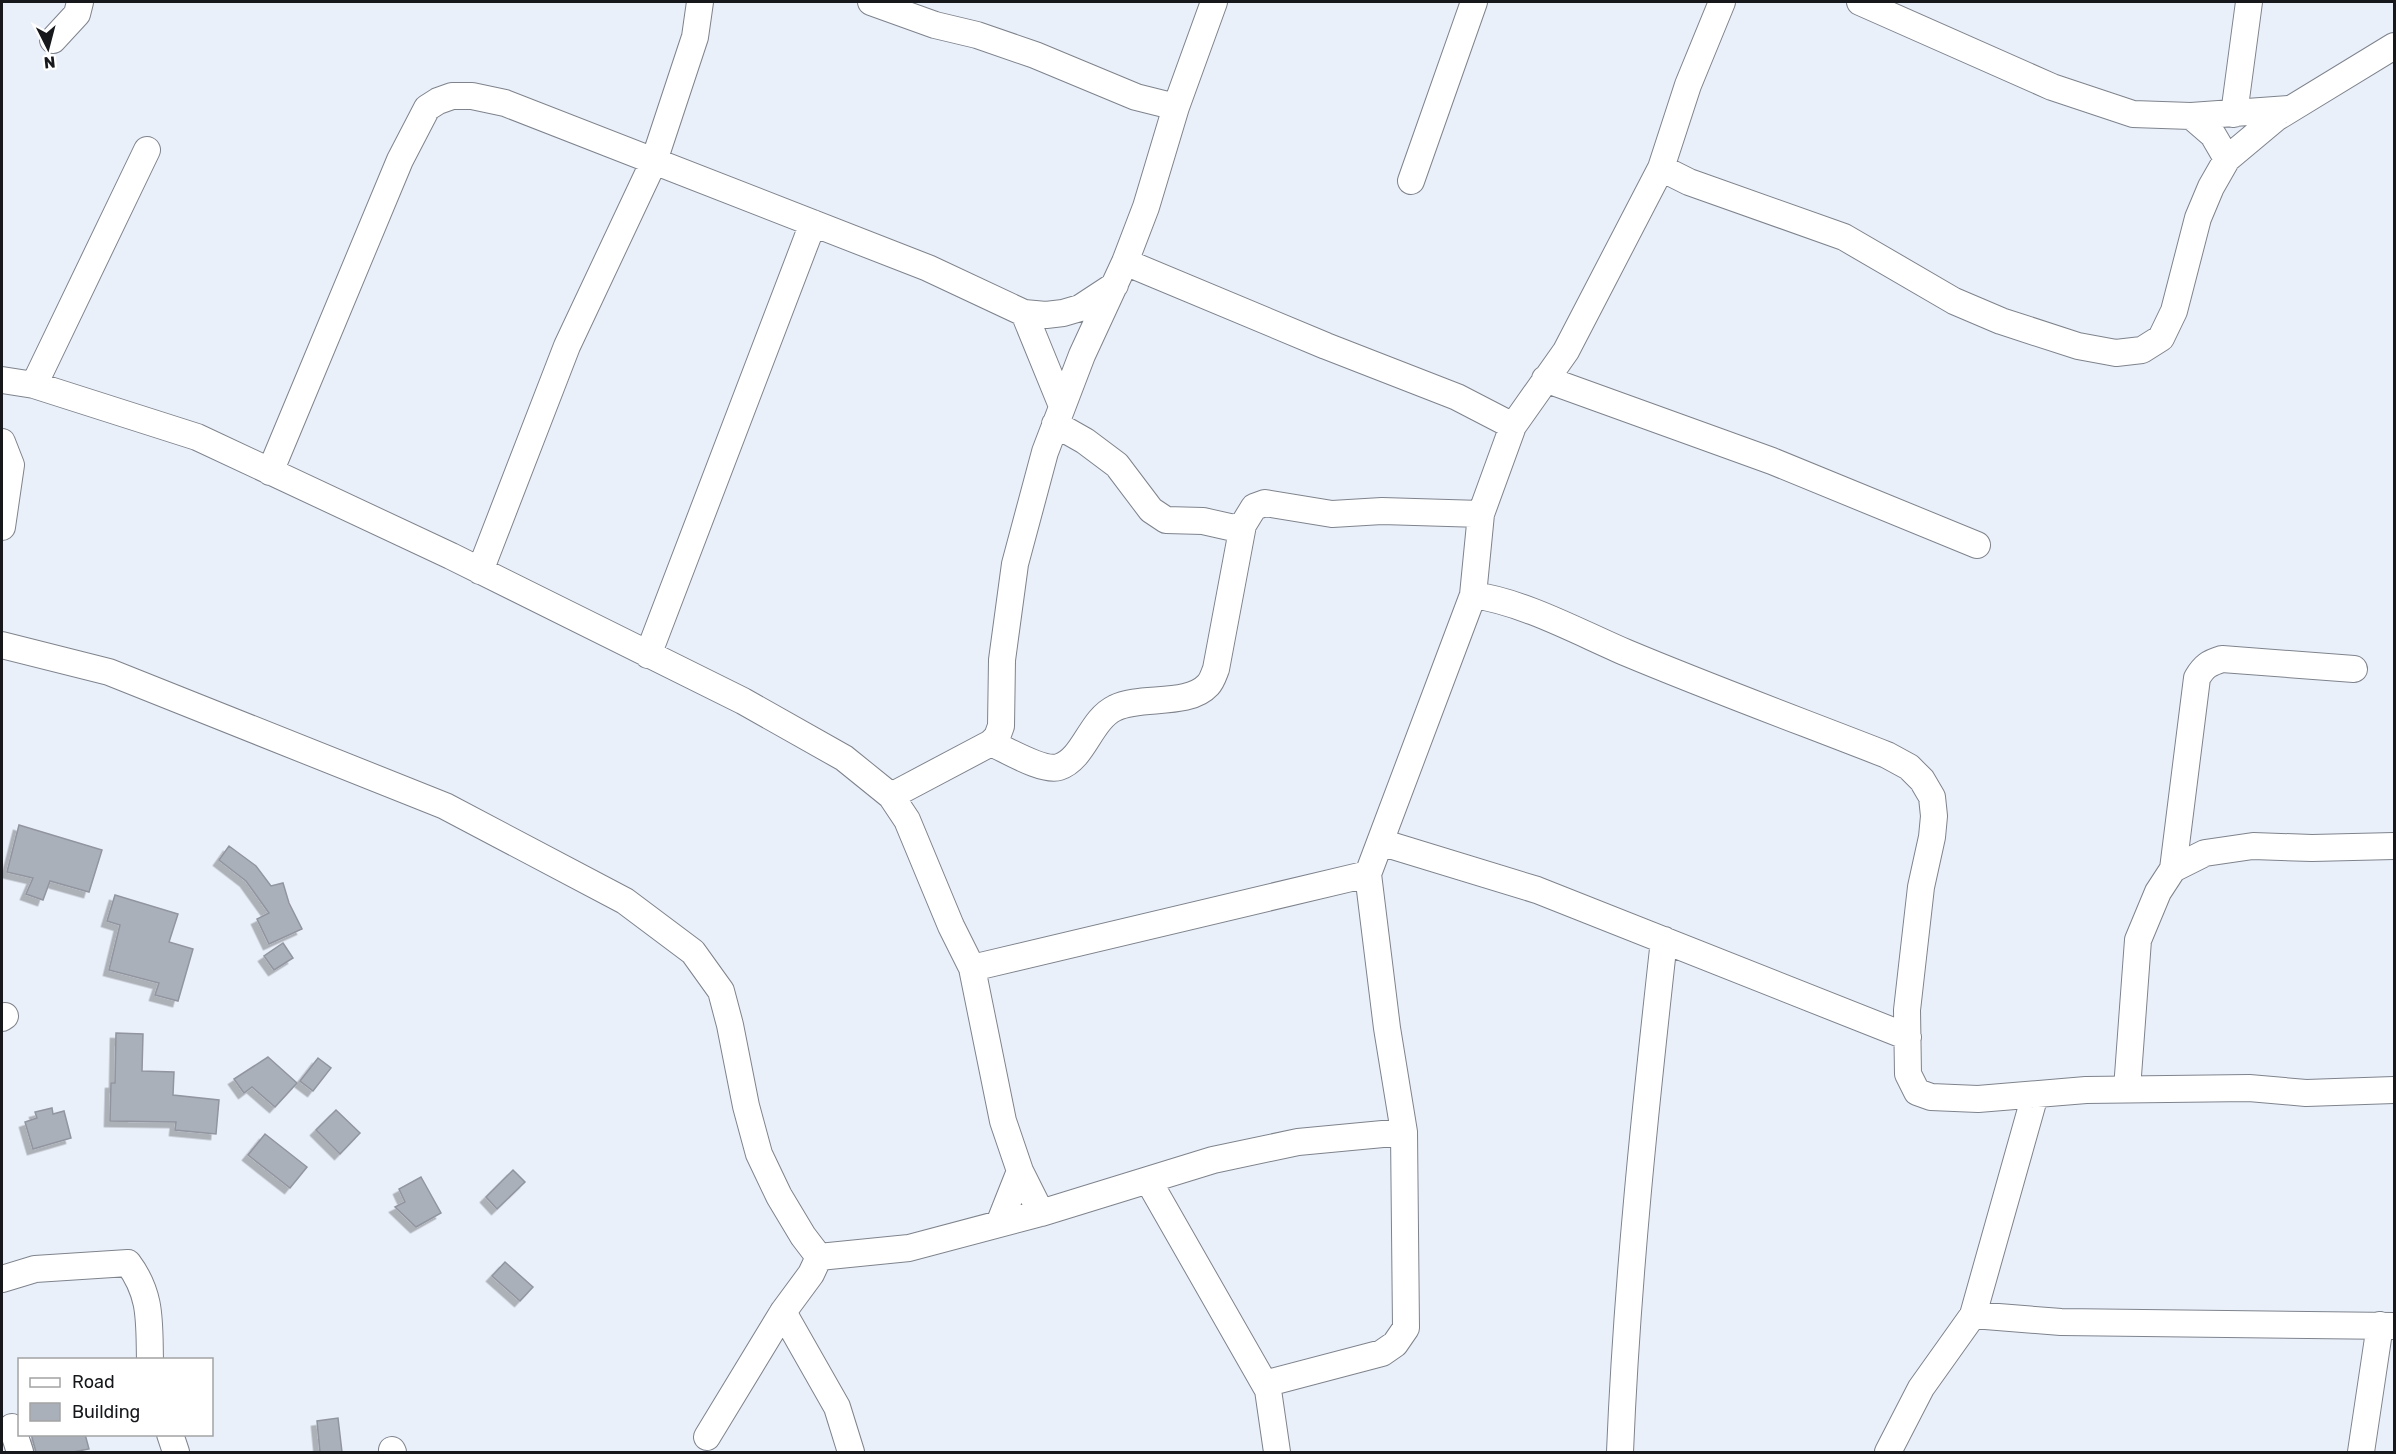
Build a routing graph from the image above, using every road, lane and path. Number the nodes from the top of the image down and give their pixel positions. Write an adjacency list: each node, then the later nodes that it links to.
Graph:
1 (80, 2): 9 (street)
2 (699, 2): 17 (street)
3 (871, 2): 11 (street)
4 (1214, 2): 11 (street)
5 (1474, 2): 19 (street)
6 (1722, 2): 18 (street)
7 (1860, 2): 14 (street)
8 (2248, 2): 13 (street)
9 (53, 40)
10 (2394, 46): 12 (street)
11 (1176, 107): 21 (street)
12 (2290, 109): 13 (street); 16 (street)
13 (2234, 114): 14 (street)
14 (2191, 116): 16 (street)
15 (147, 150): 25 (street)
16 (2227, 159): 18 (street)
17 (654, 161): 20 (street); 29 (street); 34 (street)
18 (1661, 168): 23 (street)
19 (1411, 181)
20 (813, 223): 22 (street); 37 (street)
21 (1120, 273): 22 (street); 26 (street); 27 (street)
22 (1024, 313): 26 (street)
23 (1545, 379): 27 (street); 33 (street)
24 (2, 380): 25 (street)
25 (34, 386): 29 (street)
26 (1059, 415): 31 (street); 39 (street)
27 (1514, 426): 30 (street)
28 (2, 442): 32 (street)
29 (270, 472): 34 (street)
30 (1481, 514): 31 (street); 35 (street)
31 (1243, 525): 39 (street)
32 (2, 527)
33 (1977, 545)
34 (480, 571): 37 (street)
35 (1473, 595): 41 (street); 47 (street)
36 (2, 645): 56 (street)
37 (648, 655): 40 (street)
38 (2354, 669): 43 (street)
39 (991, 743): 40 (street)
40 (891, 796): 46 (street)
41 (1380, 842): 44 (street); 45 (street)
42 (2394, 846): 43 (street)
43 (2174, 869): 48 (street)
44 (1368, 874): 46 (street); 51 (street)
45 (1664, 940): 47 (street); 70 (street)
46 (972, 968): 52 (street)
47 (1908, 1036): 50 (street)
48 (2127, 1089): 49 (street); 50 (street)
49 (2394, 1090)
50 (2035, 1095): 59 (street)
51 (1404, 1132): 53 (street); 62 (street)
52 (1020, 1171): 54 (street); 55 (street)
53 (1148, 1179): 54 (street); 62 (street)
54 (1041, 1213): 55 (street)
55 (999, 1224): 56 (street)
56 (819, 1257): 58 (street)
57 (2, 1279): 61 (street)
58 (783, 1312): 65 (street); 68 (street)
59 (1973, 1315): 60 (street); 71 (street)
60 (2387, 1325): 72 (street)
61 (150, 1358)
62 (1268, 1390): 69 (street)
63 (12, 1427): 66 (street)
64 (171, 1436): 67 (street)
65 (707, 1437)
66 (20, 1452)
67 (176, 1452)
68 (851, 1452)
69 (1277, 1452)
70 (1620, 1452)
71 (1888, 1452)
72 (2361, 1452)

